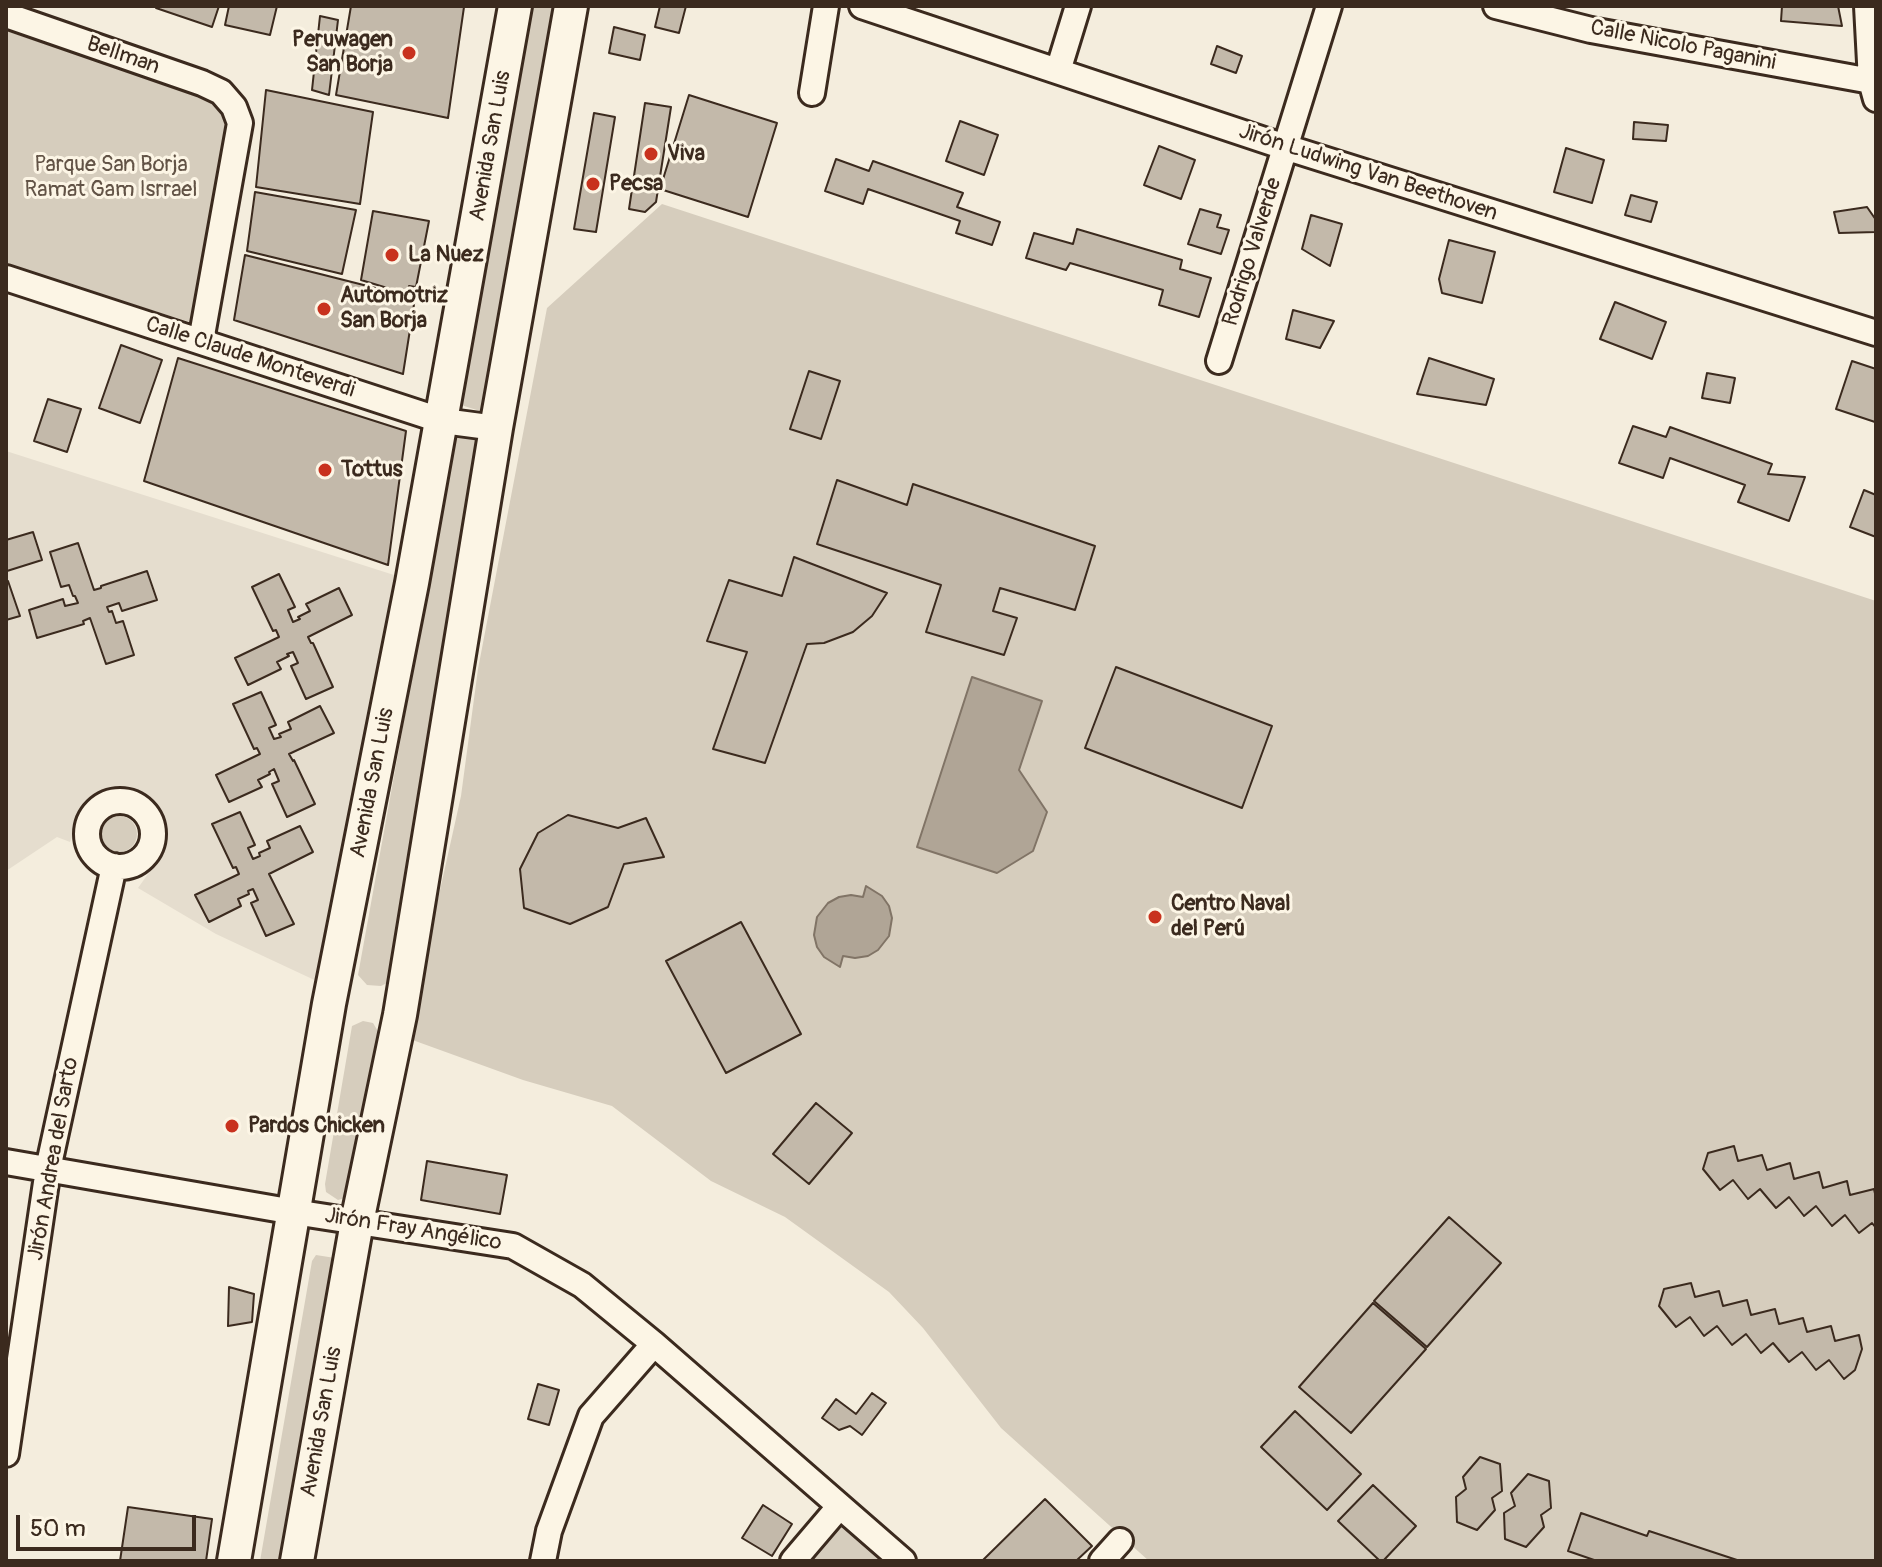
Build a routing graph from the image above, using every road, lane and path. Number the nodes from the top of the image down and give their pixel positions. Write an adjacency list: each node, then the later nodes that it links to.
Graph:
1 (515, 6): 18 (main road, Avenida San Luis)
2 (571, 6): 19 (main road, Avenida San Luis)
3 (826, 6): 12 (street)
4 (862, 6): 10 (street, Jirón Ludwing Van Beethoven)
5 (1078, 6): 10 (street)
6 (1329, 6): 13 (street, Rodrigo Valverde)
7 (1496, 6): 11 (street, Calle Nicolo Paganini)
8 (1867, 6): 11 (street)
9 (6, 15): 16 (street, Bellman)
10 (1058, 71): 13 (street, Jirón Ludwing Van Beethoven)
11 (1873, 90)
12 (812, 93)
13 (1285, 147): 15 (street, Jirón Ludwing Van Beethoven); 17 (street, Rodrigo Valverde)
14 (6, 278): 16 (street, Calle Claude Monteverdi)
15 (1876, 333)
16 (201, 341): 18 (street, Calle Claude Monteverdi)
17 (1219, 361)
18 (443, 421): 19 (street, Calle Claude Monteverdi); 23 (main road, Avenida San Luis)
19 (496, 428): 24 (main road, Avenida San Luis)
20 (114, 866): 22 (street, Jirón Andrea del Sarto)
21 (6, 1162): 22 (street, Jirón Fray Angélico)
22 (48, 1169): 23 (street, Jirón Fray Angélico); 26 (street, Jirón Andrea del Sarto)
23 (294, 1212): 24 (street, Jirón Fray Angélico); 29 (main road, Avenida San Luis)
24 (357, 1222): 25 (street, Jirón Fray Angélico); 30 (main road, Avenida San Luis)
25 (654, 1344): 27 (street, Jirón Fray Angélico); 31 (street)
26 (6, 1454)
27 (839, 1507): 32 (street); 33 (street, Jirón Fray Angélico)
28 (1120, 1541): 34 (street)
29 (234, 1561)
30 (297, 1561)
31 (543, 1561)
32 (793, 1561)
33 (903, 1561)
34 (1102, 1561)

